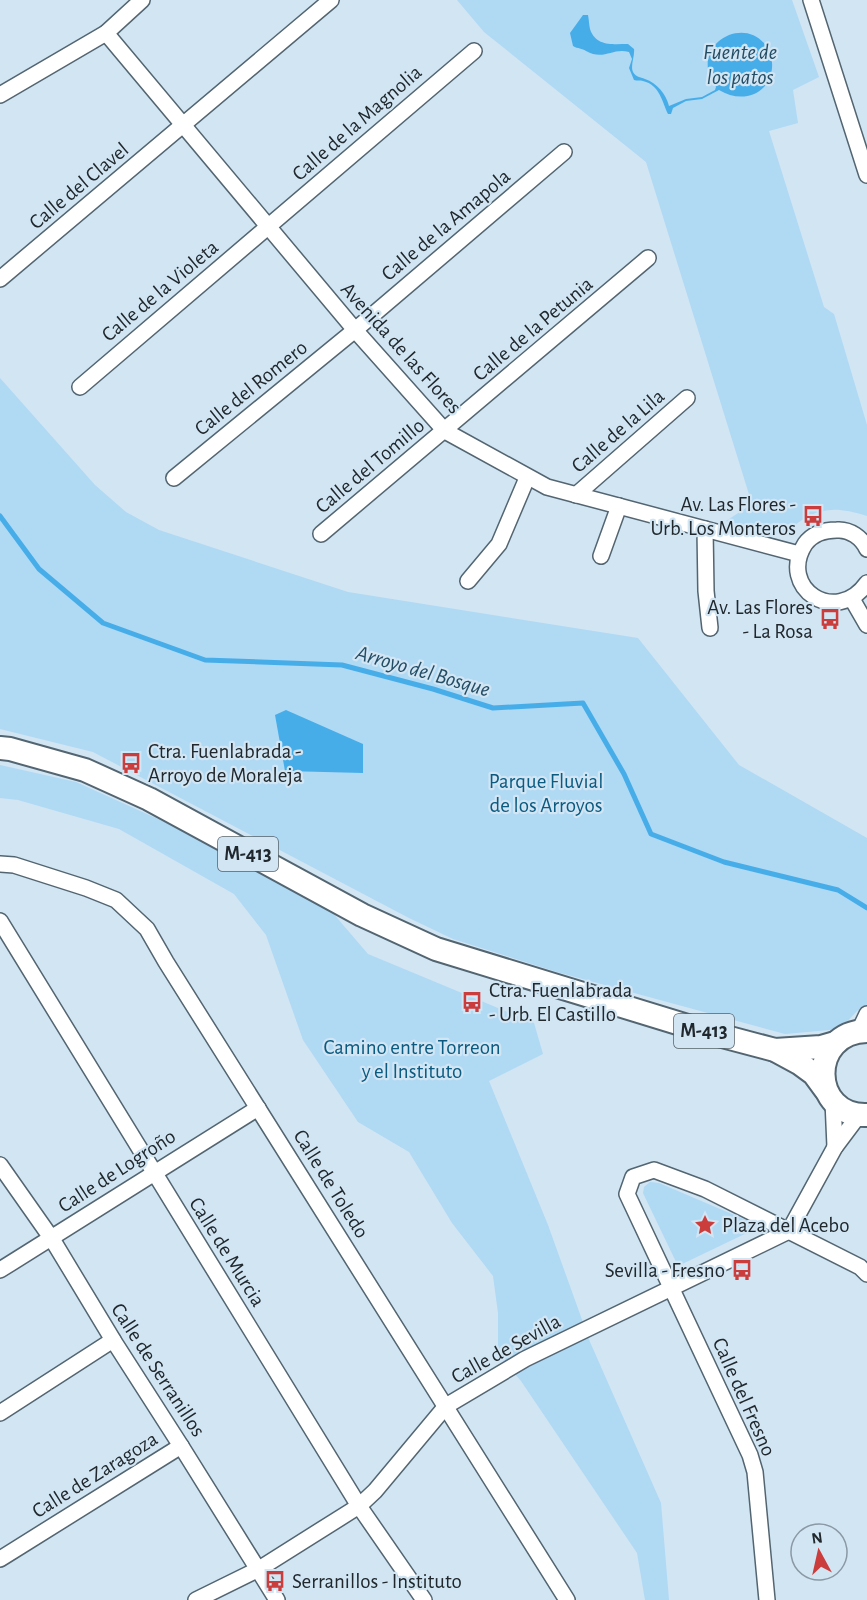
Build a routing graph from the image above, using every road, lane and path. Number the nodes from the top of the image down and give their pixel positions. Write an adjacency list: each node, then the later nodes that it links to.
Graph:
1 (142, 0): 4 (street)
2 (331, 0): 7 (street, Calle del Clavel)
3 (811, 0): 9 (street)
4 (106, 33): 6 (street); 7 (street, Avenida de las Flores)
5 (474, 51): 10 (street, Calle de la Magnolia)
6 (0, 95)
7 (184, 125): 10 (street, Avenida de las Flores); 12 (street, Calle del Clavel)
8 (564, 152): 13 (street, Calle de la Amapola)
9 (867, 175)
10 (268, 227): 13 (street, Avenida de las Flores); 14 (street, Calle de la Violeta)
11 (648, 258): 16 (street, Calle de la Petunia)
12 (0, 279)
13 (355, 330): 16 (street, Avenida de las Flores); 17 (street, Calle del Romero)
14 (80, 387)
15 (687, 398): 19 (street, Calle de la Lila)
16 (445, 431): 18 (street, Avenida de las Flores); 22 (street, Calle del Tomillo)
17 (174, 478)
18 (527, 478): 19 (street, Avenida de las Flores); 26 (street)
19 (576, 495): 20 (street, Avenida de las Flores)
20 (619, 506): 21 (street, Avenida de las Flores); 25 (street)
21 (705, 529): 24 (street, Avenida de las Flores); 30 (street)
22 (321, 534)
23 (866, 546): 24 (street)
24 (799, 554): 28 (street)
25 (601, 556)
26 (468, 581)
27 (867, 583): 28 (street)
28 (852, 598): 29 (street)
29 (867, 625)
30 (710, 628)
31 (3, 746): 36 (main road, M-413)
32 (0, 864): 38 (street, Calle de Toledo)
33 (0, 921): 42 (street, Calle de Murcia)
34 (864, 1025): 35 (main road, M-413)
35 (835, 1043): 36 (main road, M-413); 37 (main road)
36 (775, 1050): 37 (main road, M-413)
37 (829, 1095): 39 (main road, M-413); 40 (street)
38 (258, 1108): 42 (street, Calle de Logroño); 49 (street, Calle de Toledo)
39 (863, 1115): 40 (street)
40 (835, 1147): 43 (street)
41 (0, 1165): 44 (street, Calle de Serranillos)
42 (153, 1172): 44 (street, Calle de Logroño); 52 (street, Calle de Murcia)
43 (789, 1232): 46 (street); 47 (street, Calle de Sevilla); 47 (street)
44 (52, 1239): 45 (street, Calle de Logroño); 48 (street, Calle de Serranillos)
45 (0, 1270)
46 (867, 1274)
47 (671, 1287): 49 (street, Calle de Sevilla); 59 (street, Calle del Fresno)
48 (113, 1340): 50 (street); 51 (street, Calle de Serranillos)
49 (446, 1406): 52 (street, Calle de Sevilla); 58 (street, Calle de Toledo)
50 (0, 1413)
51 (181, 1446): 53 (street, Calle de Zaragoza); 54 (street, Calle de Serranillos)
52 (359, 1506): 54 (street, Calle de Sevilla); 57 (street, Calle de Murcia)
53 (0, 1558)
54 (259, 1569): 55 (street, Calle de Sevilla); 56 (street, Calle de Serranillos)
55 (195, 1600)
56 (277, 1600)
57 (424, 1600)
58 (567, 1600)
59 (767, 1600)

